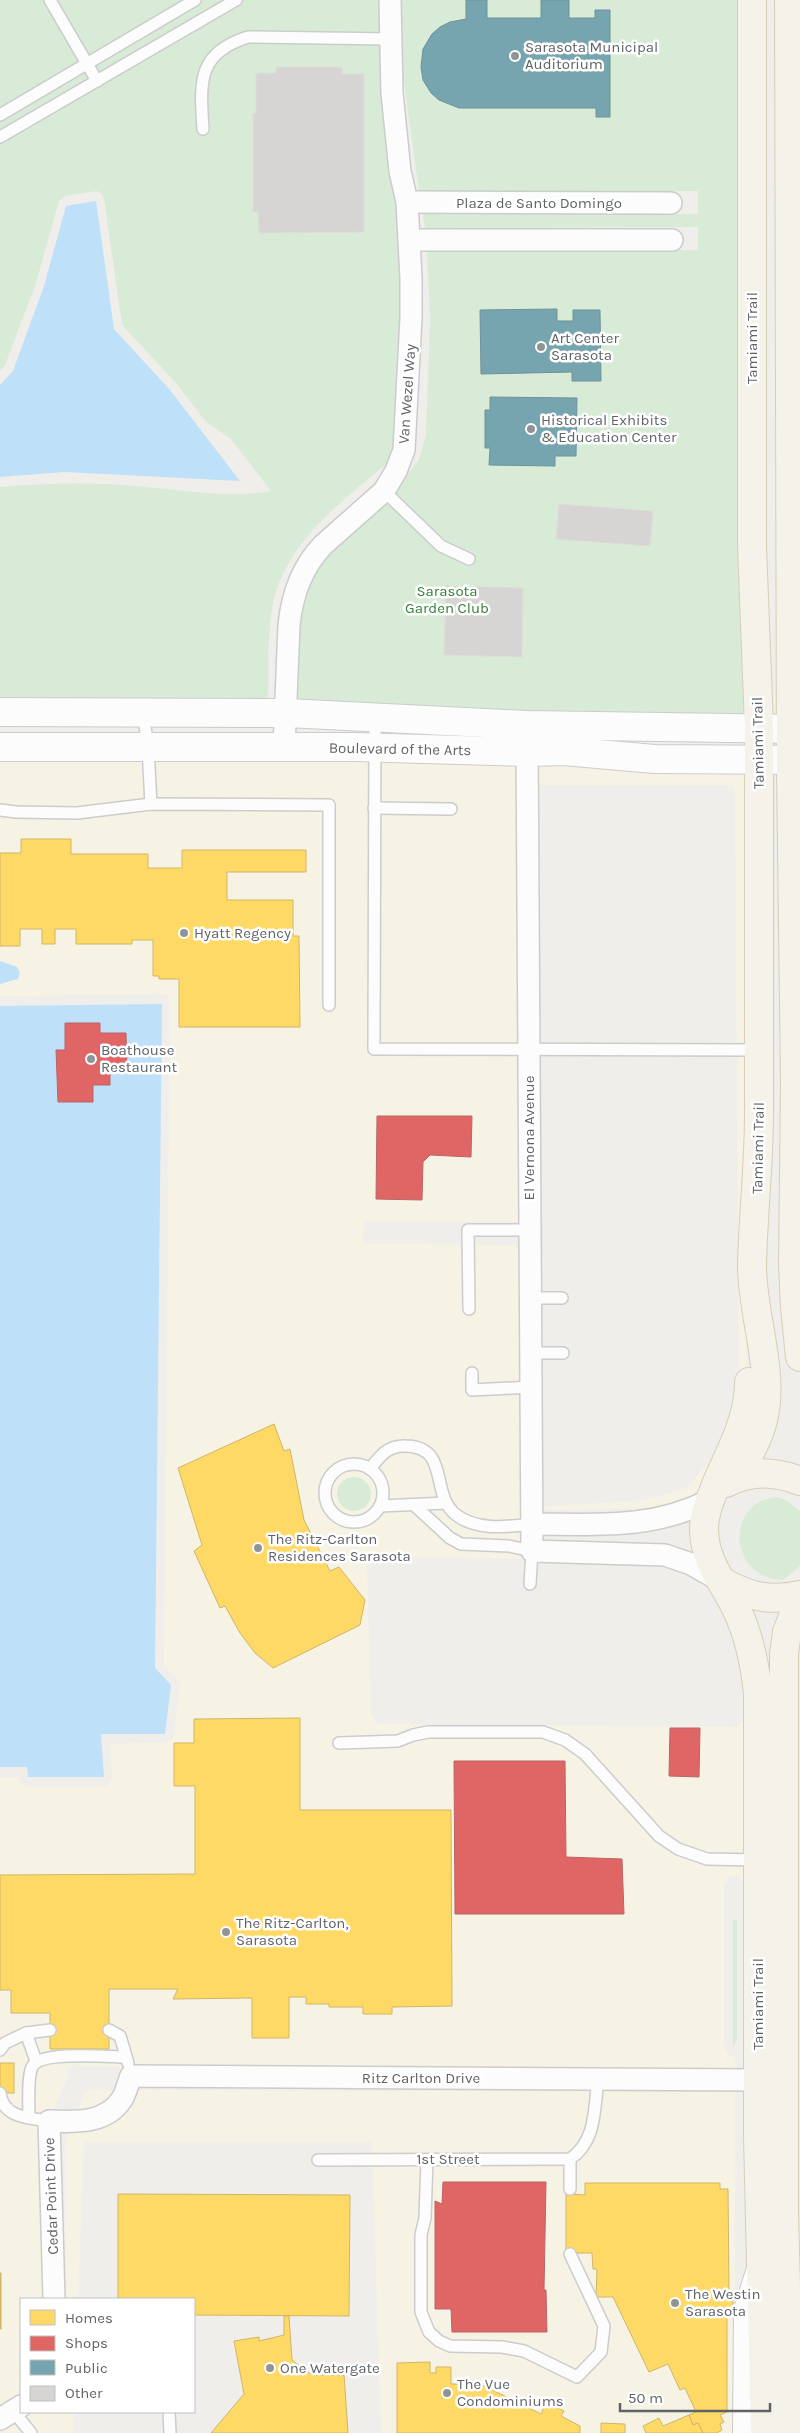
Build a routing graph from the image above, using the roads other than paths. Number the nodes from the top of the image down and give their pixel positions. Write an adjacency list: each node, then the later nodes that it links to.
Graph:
1 (50, 0): 8 (lane)
2 (195, 0): 8 (lane)
3 (236, 0): 9 (lane)
4 (390, 0): 7 (street, Van Wezel Way)
5 (752, 0): 25 (main road, Tamiami Trail)
6 (789, 0): 17 (main road)
7 (390, 39): 11 (lane); 13 (street, Van Wezel Way)
8 (86, 64): 9 (lane); 10 (lane)
9 (97, 81): 12 (lane)
10 (0, 115)
11 (203, 129)
12 (0, 137)
13 (407, 202): 14 (street, Plaza de Santo Domingo); 15 (street, Van Wezel Way)
14 (671, 203)
15 (409, 240): 16 (street); 18 (street, Van Wezel Way)
16 (672, 240)
17 (795, 279): 26 (main road)
18 (384, 491): 19 (lane); 22 (street, Van Wezel Way)
19 (468, 559)
20 (0, 712): 21 (street, Boulevard of the Arts)
21 (143, 712): 22 (street, Boulevard of the Arts); 28 (lane)
22 (287, 713): 23 (street, Boulevard of the Arts); 29 (street, Van Wezel Way)
23 (375, 718): 24 (street, Boulevard of the Arts); 30 (lane)
24 (527, 725): 25 (street, Boulevard of the Arts); 31 (street, El Vernona Avenue)
25 (759, 727): 26 (street, Boulevard of the Arts); 32 (main road, Tamiami Trail)
26 (796, 729): 33 (main road)
27 (0, 747): 28 (street, Boulevard of the Arts)
28 (148, 748): 29 (street, Boulevard of the Arts); 34 (lane)
29 (284, 748): 30 (street, Boulevard of the Arts)
30 (374, 748): 31 (street, Boulevard of the Arts); 35 (lane)
31 (528, 752): 32 (street, Boulevard of the Arts); 40 (street, El Vernona Avenue)
32 (759, 760): 33 (street, Boulevard of the Arts); 41 (main road, Tamiami Trail)
33 (796, 760): 39 (main road)
34 (151, 804): 37 (lane); 38 (lane)
35 (374, 808): 36 (lane); 40 (lane)
36 (451, 809)
37 (0, 810)
38 (329, 1005)
39 (797, 1013): 42 (main road)
40 (529, 1050): 41 (lane); 43 (street, El Vernona Avenue)
41 (759, 1050): 44 (main road, Tamiami Trail)
42 (797, 1082): 45 (main road)
43 (530, 1230): 46 (street, El Vernona Avenue); 48 (lane)
44 (752, 1267): 55 (main road, Tamiami Trail); 57 (main road, Tamiami Trail)
45 (797, 1277): 51 (main road)
46 (530, 1298): 47 (lane); 49 (street, El Vernona Avenue)
47 (562, 1298)
48 (470, 1308)
49 (530, 1352): 50 (lane); 53 (street, El Vernona Avenue)
50 (564, 1353)
51 (800, 1357)
52 (472, 1373): 53 (lane)
53 (531, 1388): 61 (street, El Vernona Avenue)
54 (370, 1469): 58 (lane); 60 (lane); 60 (lane)
55 (736, 1478): 56 (main road); 57 (main road)
56 (800, 1481)
57 (710, 1500): 61 (street); 63 (main road, Tamiami Trail)
58 (446, 1503): 59 (lane); 61 (lane)
59 (414, 1505): 60 (lane); 62 (lane)
60 (380, 1506)
61 (532, 1524): 62 (street, El Vernona Avenue)
62 (532, 1551): 63 (street); 64 (lane)
63 (721, 1581): 65 (main road); 71 (main road, Tamiami Trail)
64 (530, 1584)
65 (800, 1595)
66 (800, 1599): 68 (main road, Tamiami Trail)
67 (800, 1652): 68 (main road)
68 (784, 1708): 70 (main road, Tamiami Trail)
69 (338, 1743): 71 (lane)
70 (792, 1815): 72 (main road, Tamiami Trail)
71 (758, 1860): 79 (main road, Tamiami Trail)
72 (792, 1945): 79 (main road, Tamiami Trail)
73 (50, 2030): 75 (lane)
74 (109, 2030): 78 (lane)
75 (26, 2033): 76 (lane); 77 (lane)
76 (0, 2050)
77 (36, 2061): 78 (lane); 82 (lane)
78 (129, 2067): 80 (street, Ritz Carlton Drive); 82 (street, Cedar Point Drive)
79 (780, 2078): 80 (street, Ritz Carlton Drive); 88 (main road, Tamiami Trail)
80 (598, 2079): 83 (lane)
81 (0, 2093): 82 (lane)
82 (39, 2120): 89 (street, Cedar Point Drive)
83 (573, 2156): 85 (lane, 1st Street); 86 (lane)
84 (318, 2160): 85 (lane, 1st Street)
85 (428, 2160): 87 (lane)
86 (570, 2189)
87 (570, 2254)
88 (782, 2267): 94 (street); 95 (main road, Tamiami Trail); 96 (main road, Tamiami Trail)
89 (54, 2298)
90 (12, 2413): 92 (lane)
91 (169, 2413): 93 (lane)
92 (32, 2433)
93 (170, 2433)
94 (747, 2433)
95 (765, 2433)
96 (790, 2433)

